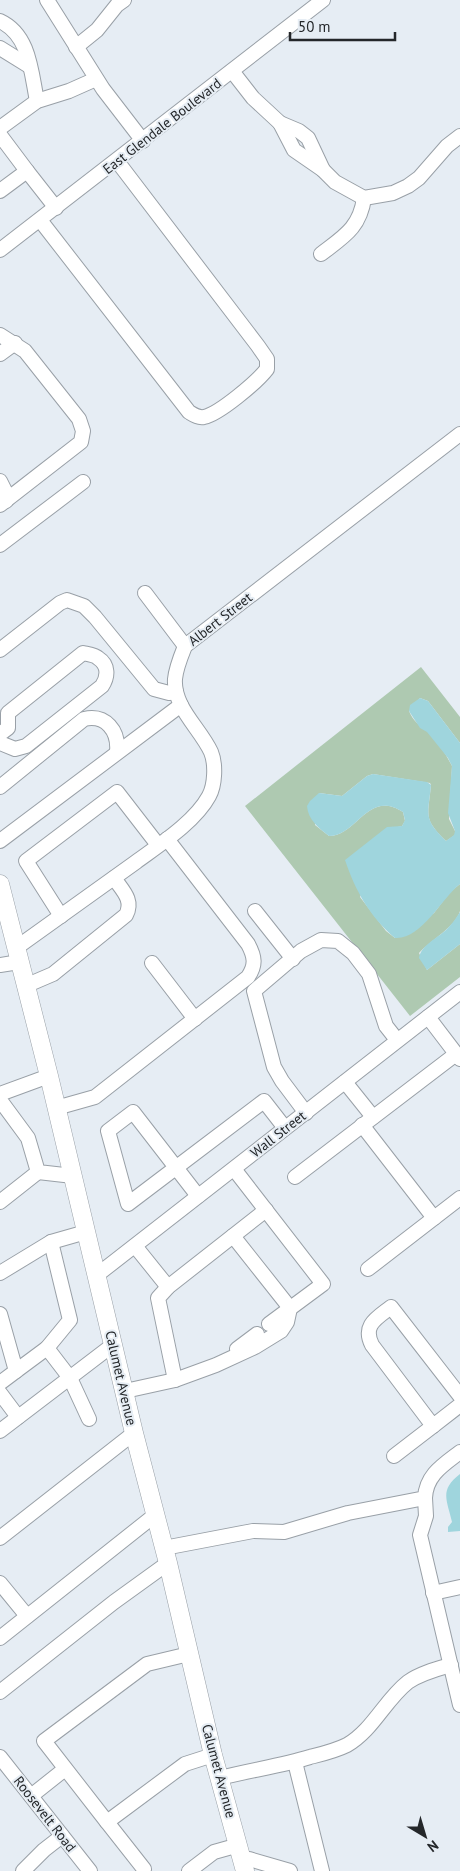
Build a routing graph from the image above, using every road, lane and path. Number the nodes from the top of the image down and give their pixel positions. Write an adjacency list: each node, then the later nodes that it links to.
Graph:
1 (47, 0): 5 (street)
2 (124, 0): 5 (street)
3 (323, 0): 8 (street, East Glendale Boulevard)
4 (0, 21): 7 (street)
5 (76, 47): 9 (street)
6 (0, 48): 7 (street)
7 (30, 66): 10 (street)
8 (232, 71): 14 (street, East Glendale Boulevard); 18 (street)
9 (96, 79): 10 (street); 14 (street)
10 (37, 101): 11 (street)
11 (0, 128)
12 (0, 135): 16 (street)
13 (460, 136): 18 (street)
14 (143, 141): 15 (street, East Glendale Boulevard)
15 (117, 161): 19 (street, East Glendale Boulevard); 20 (street)
16 (27, 171): 17 (street); 19 (street)
17 (0, 191)
18 (364, 198): 22 (street)
19 (56, 208): 20 (street, East Glendale Boulevard)
20 (40, 220): 21 (street, East Glendale Boulevard)
21 (0, 250)
22 (321, 254)
23 (0, 335): 24 (street)
24 (15, 343): 25 (street); 29 (street)
25 (0, 354)
26 (460, 434): 32 (street, Albert Street)
27 (0, 481): 29 (street)
28 (83, 482): 30 (street)
29 (3, 503)
30 (0, 545)
31 (145, 593): 32 (street)
32 (184, 646): 34 (street, Albert Street)
33 (0, 650): 34 (street)
34 (178, 698): 37 (street); 40 (street)
35 (0, 734): 36 (street)
36 (0, 743)
37 (117, 752): 38 (street); 39 (street)
38 (0, 787)
39 (0, 841)
40 (162, 842): 41 (street); 44 (street); 52 (street)
41 (114, 878): 44 (street); 49 (street)
42 (0, 884): 45 (main road, Calumet Avenue)
43 (255, 911): 46 (street)
44 (61, 916): 45 (street)
45 (18, 955): 48 (street); 49 (main road, Calumet Avenue)
46 (293, 958): 53 (street); 60 (street)
47 (152, 962): 52 (street)
48 (0, 965)
49 (25, 986): 55 (main road, Calumet Avenue)
50 (460, 992): 51 (street, Wall Street)
51 (428, 1017): 53 (street, Wall Street); 54 (street)
52 (195, 1019): 59 (street)
53 (397, 1040): 56 (street, Wall Street)
54 (458, 1056): 61 (street)
55 (48, 1076): 57 (street); 59 (main road, Calumet Avenue)
56 (345, 1082): 60 (street, Wall Street); 61 (street)
57 (0, 1094)
58 (0, 1100): 65 (street)
59 (56, 1108): 66 (main road, Calumet Avenue)
60 (306, 1113): 62 (street, Wall Street)
61 (368, 1121): 67 (street); 72 (street)
62 (285, 1128): 63 (street); 64 (street, Wall Street)
63 (177, 1168): 63 (street); 68 (street)
64 (234, 1169): 68 (street, Wall Street); 71 (street)
65 (38, 1172): 66 (street); 70 (street)
66 (73, 1176): 73 (main road, Calumet Avenue)
67 (294, 1177)
68 (198, 1196): 76 (street, Wall Street)
69 (460, 1198): 72 (street)
70 (0, 1202)
71 (266, 1210): 74 (street); 81 (street)
72 (434, 1218): 77 (street)
73 (86, 1232): 75 (street); 79 (main road, Calumet Avenue)
74 (233, 1236): 80 (street); 81 (street)
75 (52, 1242): 78 (street); 86 (street)
76 (135, 1246): 79 (street, Wall Street); 80 (street)
77 (368, 1269)
78 (0, 1273)
79 (97, 1275): 85 (main road, Calumet Avenue)
80 (168, 1287): 90 (street)
81 (290, 1308): 83 (street); 87 (street)
82 (0, 1314): 88 (street)
83 (269, 1324)
84 (256, 1334): 87 (street)
85 (114, 1344): 89 (street); 92 (main road, Calumet Avenue)
86 (47, 1348): 88 (street); 89 (street)
87 (216, 1365): 90 (street)
88 (16, 1371): 91 (street)
89 (70, 1378): 96 (street); 97 (street)
90 (175, 1380): 92 (street)
91 (0, 1384)
92 (125, 1391): 100 (main road, Calumet Avenue)
93 (0, 1393): 96 (street)
94 (460, 1396): 98 (street)
95 (458, 1411): 98 (street)
96 (18, 1417): 99 (street)
97 (89, 1419)
98 (433, 1426): 102 (street)
99 (0, 1431)
100 (134, 1434): 104 (main road, Calumet Avenue); 105 (street)
101 (460, 1452): 103 (street)
102 (394, 1456)
103 (425, 1498): 106 (street); 109 (street)
104 (155, 1514): 106 (main road, Calumet Avenue); 110 (street)
105 (0, 1538)
106 (166, 1556): 112 (main road, Calumet Avenue); 114 (street)
107 (0, 1583): 110 (street)
108 (460, 1587): 109 (street)
109 (433, 1593): 113 (street)
110 (27, 1616): 111 (street)
111 (0, 1638)
112 (188, 1654): 116 (main road, Calumet Avenue); 119 (street)
113 (451, 1665): 115 (street); 118 (street)
114 (0, 1692)
115 (460, 1705)
116 (213, 1755): 120 (main road, Calumet Avenue); 122 (street)
117 (0, 1756): 121 (street, Roosevelt Road)
118 (295, 1762): 120 (street); 130 (street)
119 (65, 1769): 121 (street); 122 (street)
120 (220, 1778): 124 (main road, Calumet Avenue)
121 (31, 1796): 123 (street, Roosevelt Road)
122 (107, 1822): 125 (street)
123 (62, 1836): 126 (street); 127 (street, Roosevelt Road)
124 (242, 1858): 128 (street); 129 (street)
125 (144, 1869)
126 (23, 1871)
127 (90, 1871)
128 (189, 1871)
129 (290, 1871)
130 (322, 1871)

